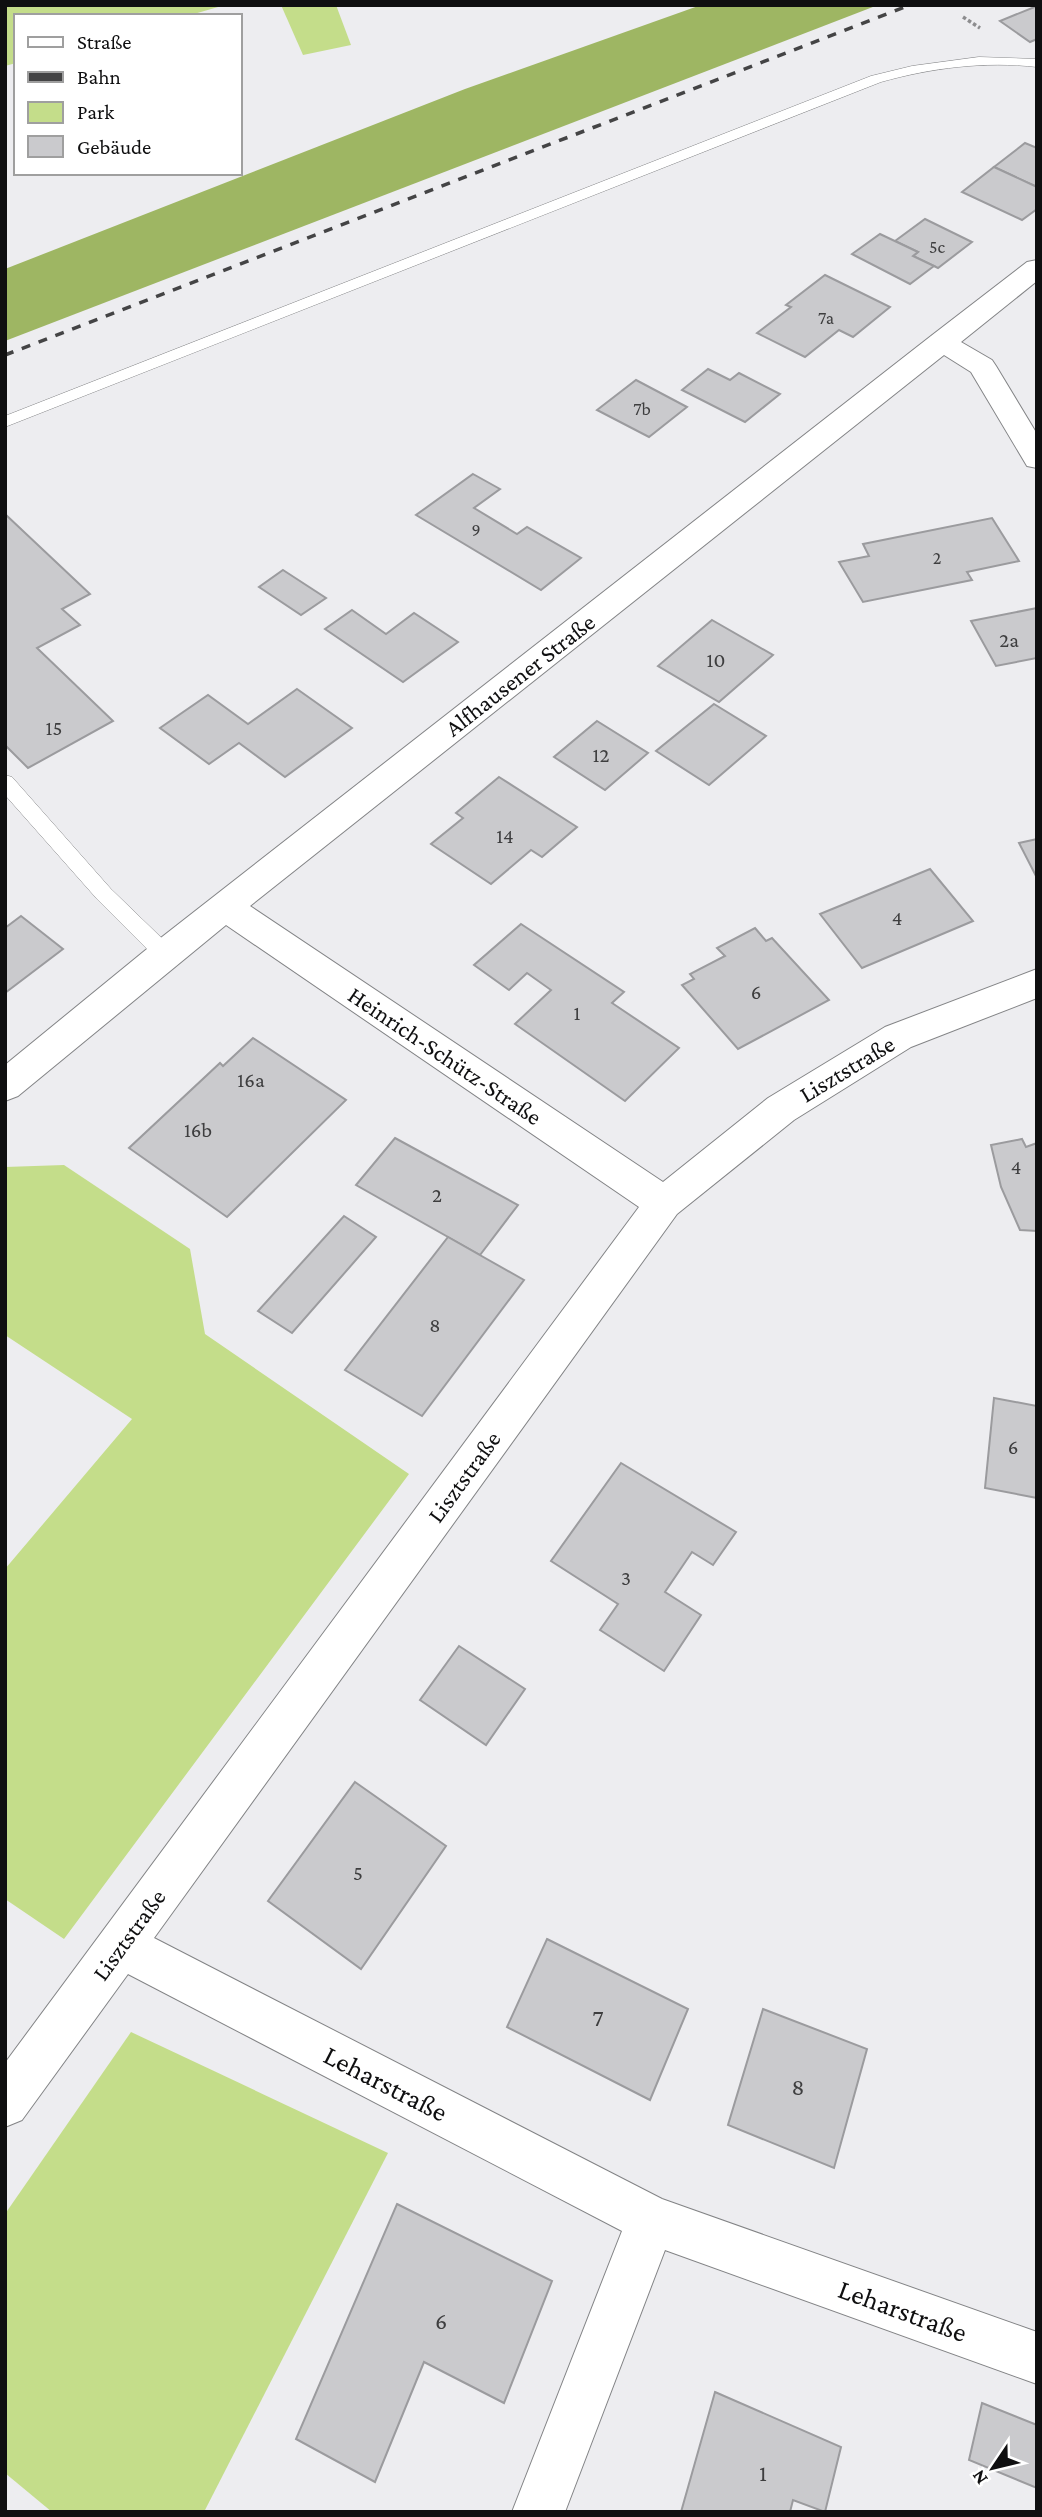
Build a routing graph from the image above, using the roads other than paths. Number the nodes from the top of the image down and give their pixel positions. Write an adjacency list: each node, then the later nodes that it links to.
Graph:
1 (1037, 63): 4 (lane)
2 (1037, 268): 3 (street, Alfhausener Straße)
3 (941, 342): 5 (street); 7 (street, Alfhausener Straße)
4 (5, 422)
5 (1037, 460)
6 (5, 782): 8 (lane)
7 (226, 908): 8 (street, Alfhausener Straße); 11 (street, Heinrich-Schütz-Straße)
8 (165, 954): 10 (street, Alfhausener Straße)
9 (1037, 983): 11 (street, Lisztstraße)
10 (5, 1086)
11 (664, 1203): 12 (street, Lisztstraße)
12 (121, 1946): 13 (street, Lisztstraße); 14 (street, Leharstraße)
13 (5, 2103)
14 (651, 2220): 15 (street, Leharstraße); 16 (street)
15 (1037, 2358)
16 (538, 2512)

